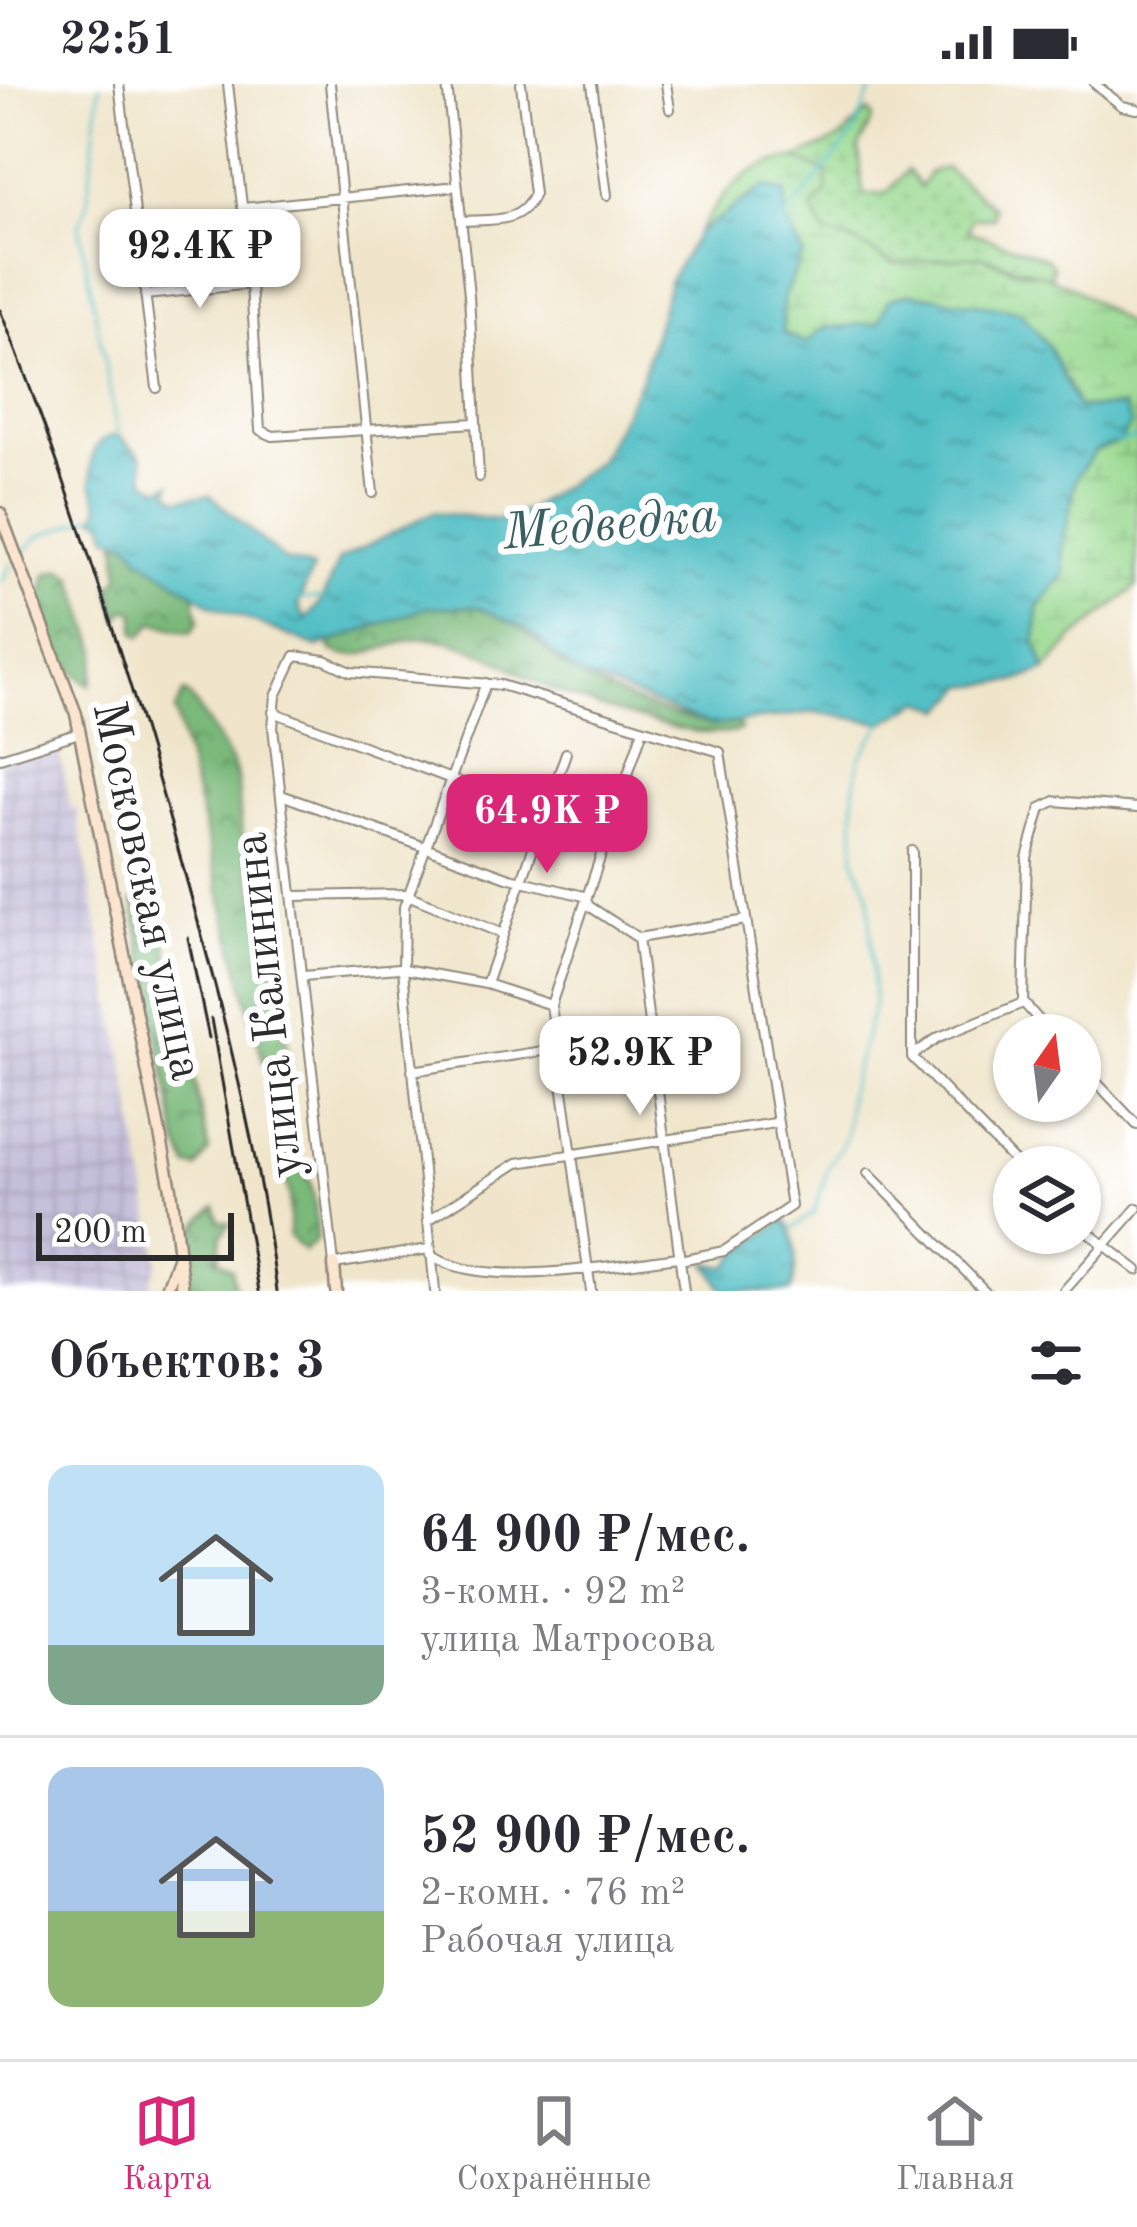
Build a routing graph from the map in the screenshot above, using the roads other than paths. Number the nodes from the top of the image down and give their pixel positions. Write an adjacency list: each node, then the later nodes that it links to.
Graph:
1 (119, 84): 17 (street)
2 (228, 84): 14 (street)
3 (330, 84): 13 (street)
4 (447, 84): 11 (street)
5 (521, 84): 15 (street)
6 (592, 84): 12 (street)
7 (667, 84): 9 (street)
8 (1094, 84): 10 (street)
9 (670, 109)
10 (1137, 110)
11 (457, 186): 13 (street); 15 (street)
12 (608, 195)
13 (343, 198): 14 (street); 20 (street)
14 (243, 208): 16 (street)
15 (461, 221): 19 (street)
16 (251, 284): 17 (street); 20 (street)
17 (145, 295): 18 (street)
18 (158, 388)
19 (475, 423): 20 (street); 21 (street)
20 (369, 434): 22 (street)
21 (479, 477)
22 (373, 493)
23 (2, 519): 27 (street, Московская улица)
24 (486, 683): 25 (street); 26 (street); 30 (street)
25 (273, 712): 30 (street); 31 (street, улица Калинина)
26 (643, 729): 39 (street); 40 (street)
27 (80, 733): 29 (street); 63 (street, Московская улица)
28 (566, 753): 33 (street)
29 (0, 758)
30 (449, 778): 33 (street); 34 (street)
31 (284, 796): 34 (street); 38 (street, улица Калинина)
32 (1137, 808): 46 (street)
33 (544, 814): 36 (street)
34 (422, 847): 36 (street); 37 (street)
35 (912, 851): 50 (street)
36 (523, 880): 39 (street); 41 (street)
37 (405, 894): 38 (street); 41 (street); 43 (street)
38 (295, 896): 44 (street, улица Калинина)
39 (586, 902): 42 (street); 47 (street)
40 (746, 920): 42 (street); 53 (street)
41 (503, 934): 45 (street)
42 (638, 938): 55 (street)
43 (403, 970): 44 (street); 45 (street); 51 (street)
44 (303, 976): 65 (street, улица Калинина)
45 (486, 984): 47 (street)
46 (1023, 1003): 48 (street); 50 (street)
47 (551, 1005): 49 (street)
48 (1033, 1014)
49 (556, 1048): 51 (street); 57 (street)
50 (912, 1057): 56 (street)
51 (412, 1071): 60 (street)
52 (1101, 1087): 54 (street)
53 (776, 1123): 55 (street); 64 (street)
54 (1137, 1125)
55 (664, 1138): 57 (street); 64 (street)
56 (999, 1146)
57 (572, 1153): 60 (street); 66 (street)
58 (868, 1172): 74 (street)
59 (1137, 1208): 61 (street)
60 (428, 1221): 62 (street)
61 (1103, 1248): 67 (street); 75 (street)
62 (429, 1252): 65 (street); 66 (street); 71 (street)
63 (179, 1256): 68 (street, Московская улица); 69 (street)
64 (679, 1258): 66 (street); 73 (street)
65 (334, 1264): 70 (street, улица Калинина)
66 (587, 1268): 72 (street)
67 (1137, 1270)
68 (166, 1291)
69 (183, 1291)
70 (336, 1291)
71 (435, 1291)
72 (591, 1291)
73 (684, 1291)
74 (985, 1291)
75 (1064, 1291)

